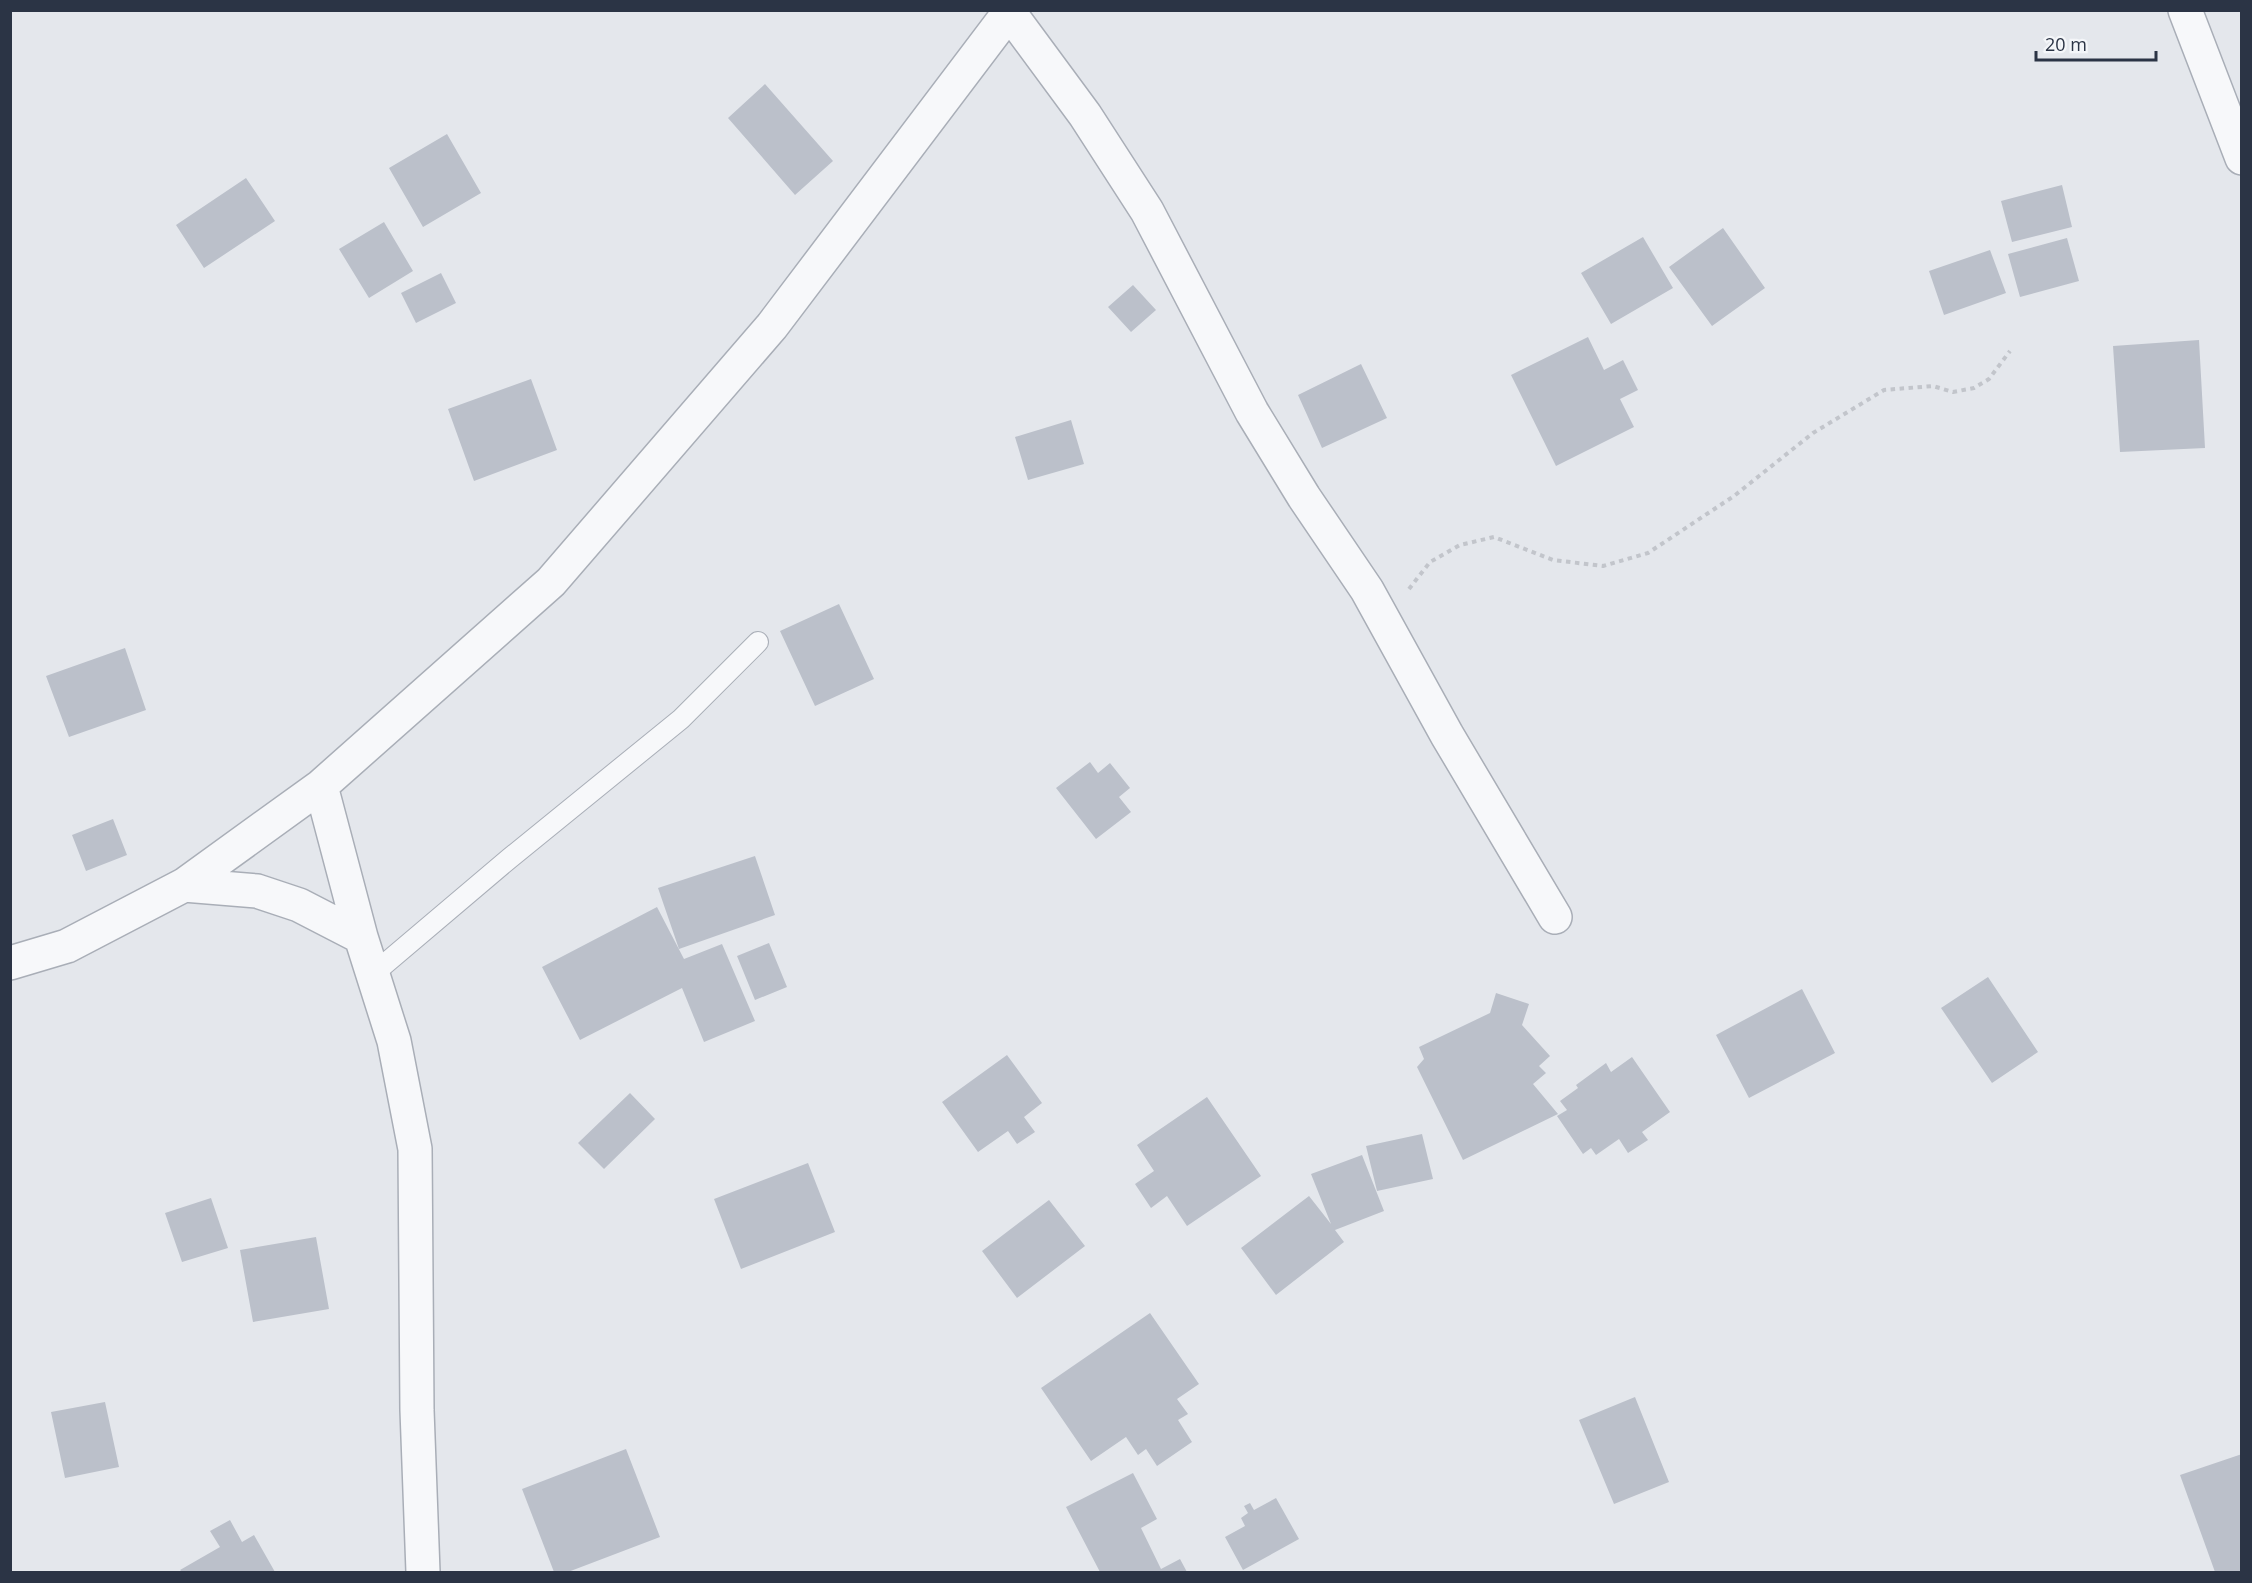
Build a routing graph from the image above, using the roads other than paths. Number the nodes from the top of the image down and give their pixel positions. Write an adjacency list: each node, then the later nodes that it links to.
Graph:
1 (2185, 10): 3 (street)
2 (1010, 11): 5 (street); 7 (street)
3 (2241, 158)
4 (758, 642): 10 (lane)
5 (321, 786): 6 (street); 8 (street)
6 (184, 885): 8 (street); 9 (street)
7 (1555, 917)
8 (361, 937): 10 (street)
9 (10, 963)
10 (373, 974): 11 (street)
11 (423, 1572)

